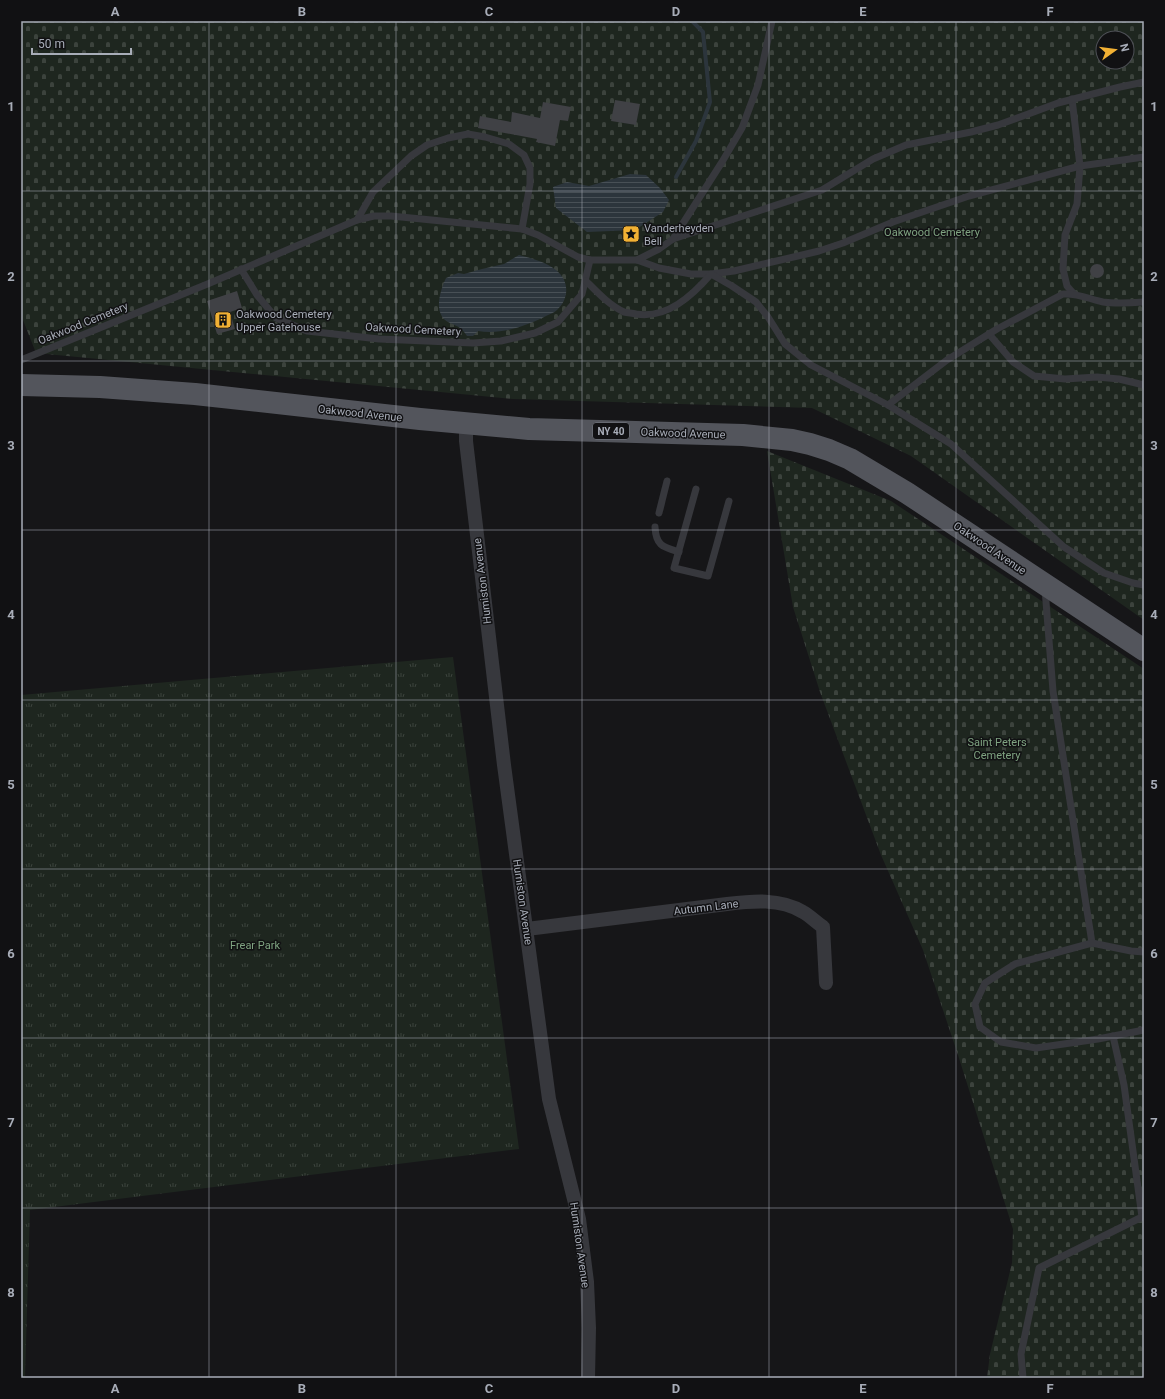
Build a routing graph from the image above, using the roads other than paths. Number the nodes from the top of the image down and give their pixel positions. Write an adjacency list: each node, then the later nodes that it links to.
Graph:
1 (772, 21): 8 (lane, Oakwood Cemetery)
2 (1144, 82): 3 (lane, Oakwood Cemetery)
3 (1072, 99): 5 (lane); 8 (lane, Oakwood Cemetery)
4 (1144, 158): 5 (lane, Oakwood Cemetery)
5 (1080, 166): 12 (lane, Oakwood Cemetery); 14 (lane)
6 (357, 220): 7 (lane, Oakwood Cemetery); 7 (lane); 11 (lane, Oakwood Cemetery)
7 (522, 229): 9 (lane, Oakwood Cemetery)
8 (673, 239): 10 (lane, Oakwood Cemetery)
9 (590, 260): 10 (lane, Oakwood Cemetery); 13 (lane, Oakwood Cemetery)
10 (637, 260): 12 (lane, Oakwood Cemetery)
11 (242, 269): 13 (lane, Oakwood Cemetery); 17 (lane, Oakwood Cemetery)
12 (711, 274): 13 (lane); 20 (lane, Oakwood Cemetery)
13 (586, 281)
14 (1074, 294): 15 (lane); 16 (lane)
15 (1144, 302)
16 (989, 334): 19 (lane); 20 (lane)
17 (21, 360)
18 (21, 385): 21 (main road, Oakwood Avenue / NY 40)
19 (1144, 385)
20 (888, 405): 29 (lane, Oakwood Cemetery)
21 (466, 424): 28 (main road, Oakwood Avenue / NY 40); 31 (street, Humiston Avenue)
22 (667, 481): 25 (lane)
23 (696, 490): 27 (lane)
24 (729, 501): 27 (lane)
25 (659, 513)
26 (655, 527): 27 (lane)
27 (679, 552)
28 (1045, 585): 30 (main road, Oakwood Avenue / NY 40); 32 (lane)
29 (1144, 585)
30 (1144, 650)
31 (527, 929): 34 (street, Autumn Lane); 38 (street, Humiston Avenue)
32 (1092, 943): 33 (lane); 36 (lane)
33 (1144, 952)
34 (826, 983)
35 (1144, 1030): 36 (lane)
36 (1113, 1036): 37 (lane)
37 (1143, 1217): 39 (lane)
38 (588, 1378)
39 (1023, 1378)

